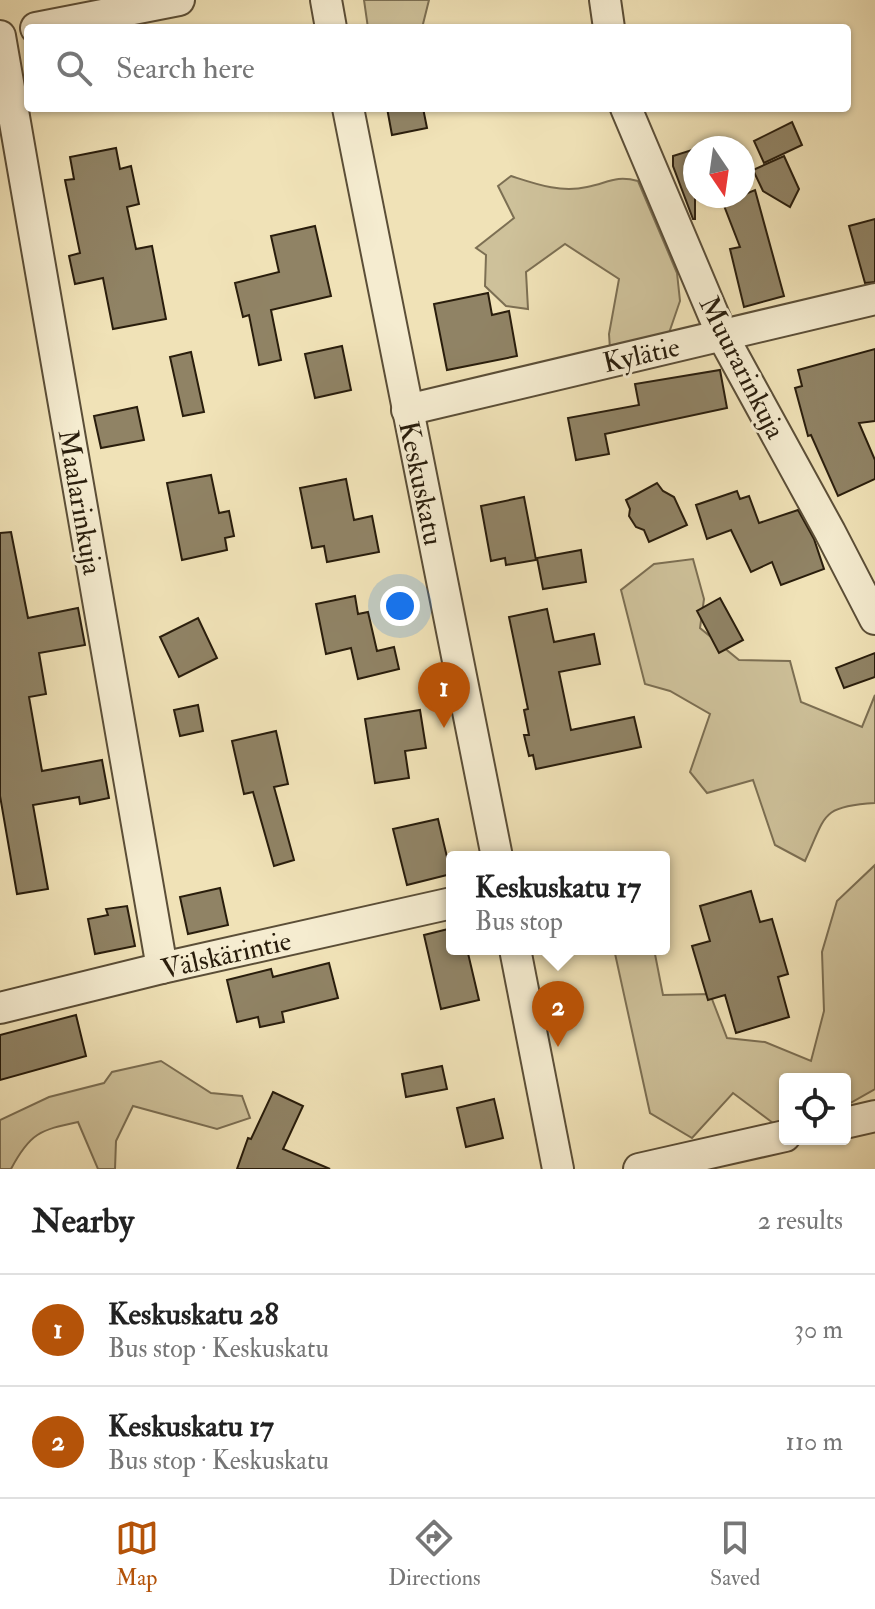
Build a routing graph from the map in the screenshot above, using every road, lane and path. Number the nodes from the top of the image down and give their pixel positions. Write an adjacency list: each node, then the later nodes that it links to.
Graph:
1 (179, 0): 4 (street)
2 (326, 0): 5 (street)
3 (605, 0): 6 (street)
4 (56, 24)
5 (330, 24)
6 (608, 24)
7 (24, 31): 8 (street)
8 (0, 36): 18 (street, Maalarinkuja)
9 (349, 112): 13 (street, Keskuskatu)
10 (628, 112): 12 (street, Muurarinkuja)
11 (875, 299): 12 (street, Kylätie)
12 (722, 335): 13 (street, Kylätie); 14 (street, Muurarinkuja)
13 (407, 410): 15 (street, Keskuskatu)
14 (875, 619)
15 (496, 851)
16 (446, 904): 18 (street, Välskärintie)
17 (516, 955): 23 (street)
18 (162, 968): 19 (street, Välskärintie)
19 (0, 1008)
20 (875, 1116): 21 (street)
21 (851, 1122)
22 (779, 1137): 24 (street)
23 (558, 1169)
24 (639, 1169)

